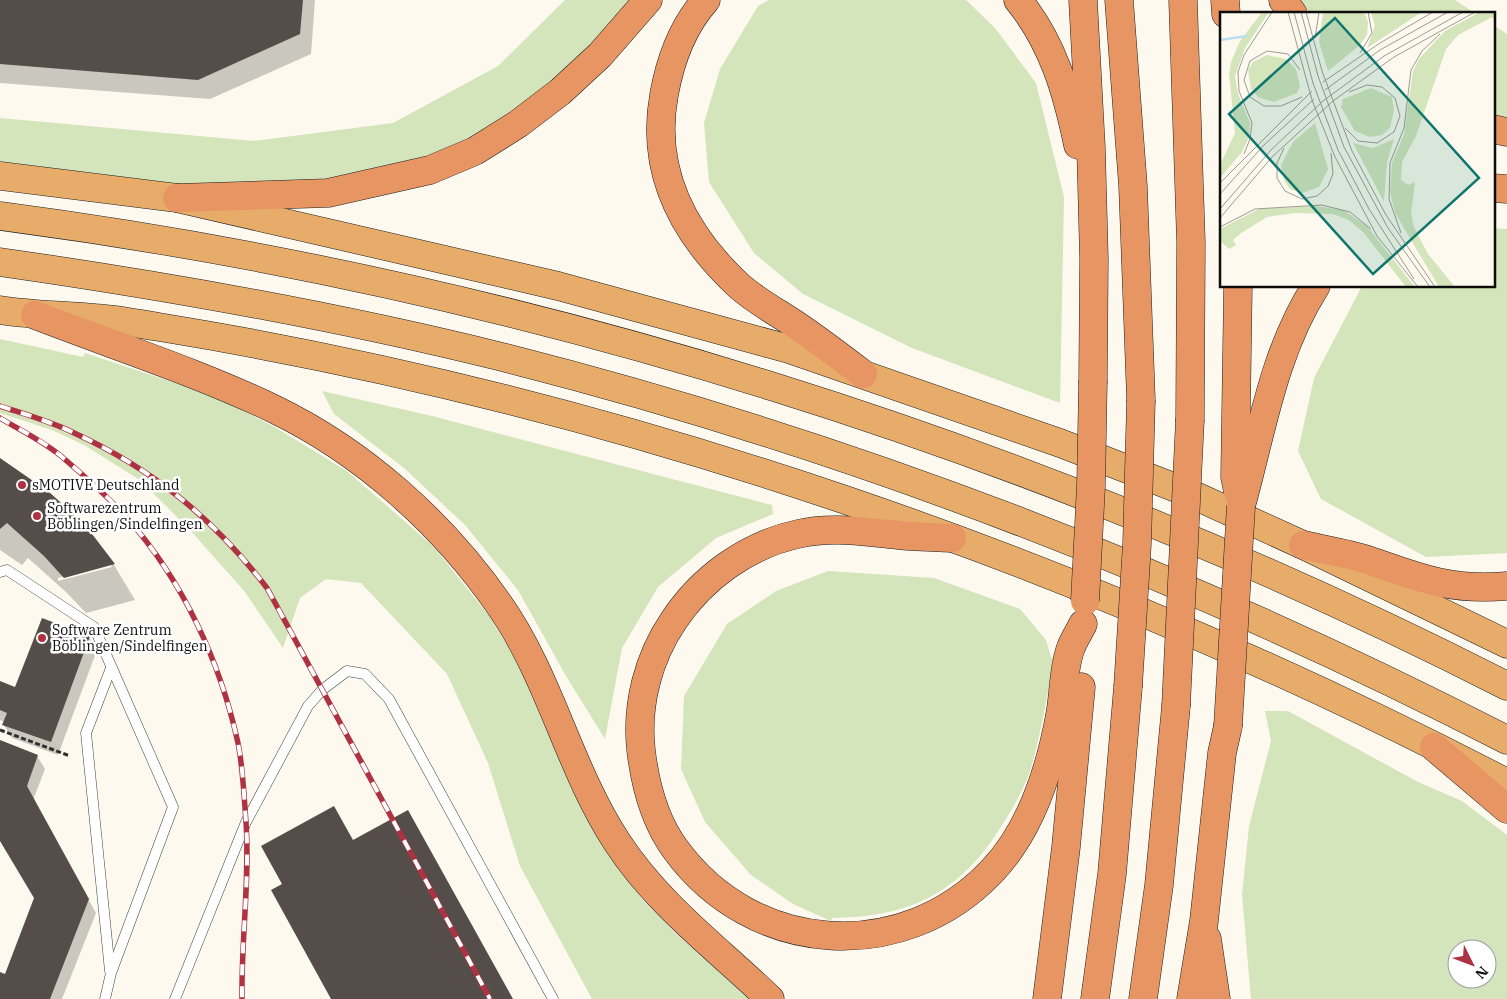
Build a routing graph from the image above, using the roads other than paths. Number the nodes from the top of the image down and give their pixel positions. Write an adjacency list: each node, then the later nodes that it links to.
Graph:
1 (648, 0): 14 (highway)
2 (706, 0): 22 (highway)
3 (1018, 0): 16 (highway)
4 (1083, 0): 16 (highway)
5 (1120, 0): 43 (highway, bridge)
6 (1183, 0): 44 (highway, bridge)
7 (1283, 0): 8 (highway)
8 (1292, 12)
9 (1494, 129): 10 (highway)
10 (1507, 132)
11 (0, 176): 14 (highway)
12 (1494, 188): 13 (highway)
13 (1507, 189)
14 (177, 198): 22 (highway)
15 (0, 216): 31 (highway)
16 (1091, 216): 29 (highway, bridge)
17 (0, 262): 32 (highway)
18 (1238, 288): 23 (highway)
19 (1315, 288): 23 (highway)
20 (0, 310): 21 (highway)
21 (35, 315): 24 (highway); 41 (highway)
22 (863, 374): 25 (highway)
23 (1247, 442): 36 (highway, bridge)
24 (952, 538): 29 (highway); 33 (highway)
25 (1304, 545): 27 (highway); 28 (highway)
26 (0, 572): 30 (lane)
27 (1507, 586)
28 (1507, 644)
29 (1074, 666): 42 (highway)
30 (111, 668): 37 (lane); 37 (lane)
31 (1507, 686)
32 (1507, 740)
33 (1434, 747): 34 (highway); 35 (highway)
34 (1507, 783)
35 (1507, 809)
36 (1204, 921): 45 (highway); 46 (highway)
37 (111, 973): 38 (lane)
38 (105, 999)
39 (174, 999): 40 (lane)
40 (552, 999)
41 (770, 999)
42 (1047, 999)
43 (1095, 999)
44 (1143, 999)
45 (1191, 999)
46 (1216, 999)

